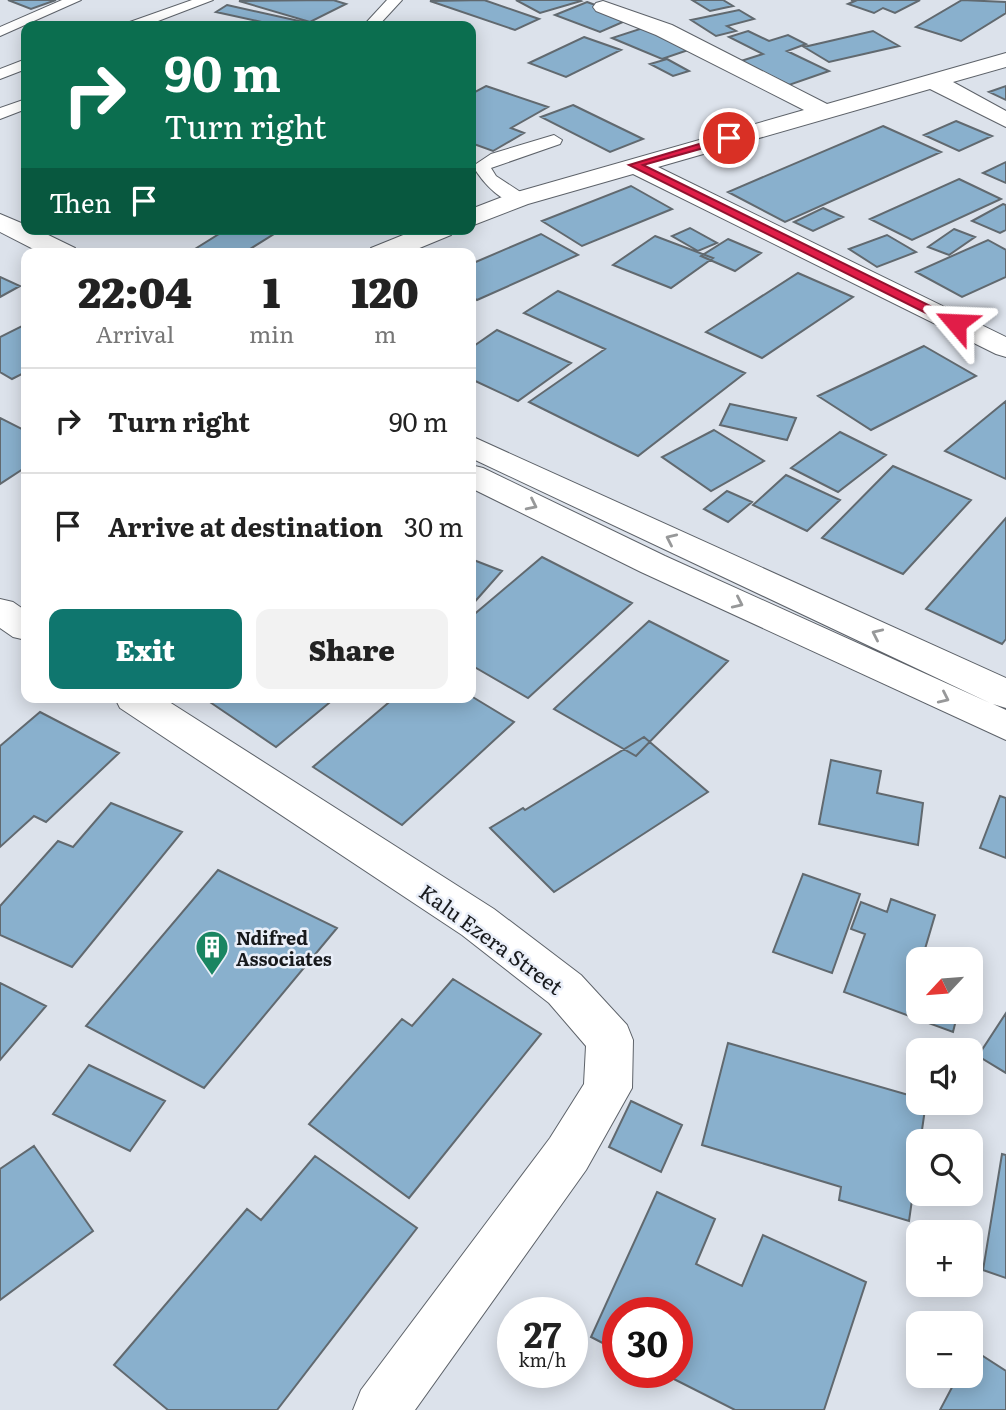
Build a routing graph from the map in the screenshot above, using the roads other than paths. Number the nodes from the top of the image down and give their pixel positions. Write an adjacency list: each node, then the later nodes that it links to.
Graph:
1 (74, 0): 5 (lane)
2 (206, 0): 6 (lane)
3 (395, 0): 7 (lane)
4 (603, 7): 15 (street)
5 (25, 21)
6 (146, 21)
7 (375, 21)
8 (21, 23): 9 (lane)
9 (0, 32)
10 (1006, 60): 13 (street)
11 (21, 66): 12 (lane)
12 (0, 74)
13 (931, 80): 15 (street); 17 (street)
14 (21, 106): 16 (lane)
15 (823, 111): 19 (street)
16 (0, 114)
17 (1006, 120)
18 (554, 140): 20 (lane)
19 (634, 165): 20 (street); 30 (street)
20 (519, 199): 21 (street)
21 (476, 216)
22 (0, 222): 23 (street)
23 (21, 232)
24 (26, 235): 26 (street)
25 (427, 235): 27 (street)
26 (53, 248)
27 (396, 248)
28 (0, 249): 29 (street)
29 (21, 260)
30 (1006, 348)
31 (476, 448): 35 (street, one-way to 31)
32 (476, 477): 37 (street, one-way to 37)
33 (0, 611): 34 (street)
34 (21, 625)
35 (1006, 694)
36 (142, 703): 38 (street, Kalu Ezera Street)
37 (1006, 726)
38 (381, 1410)

